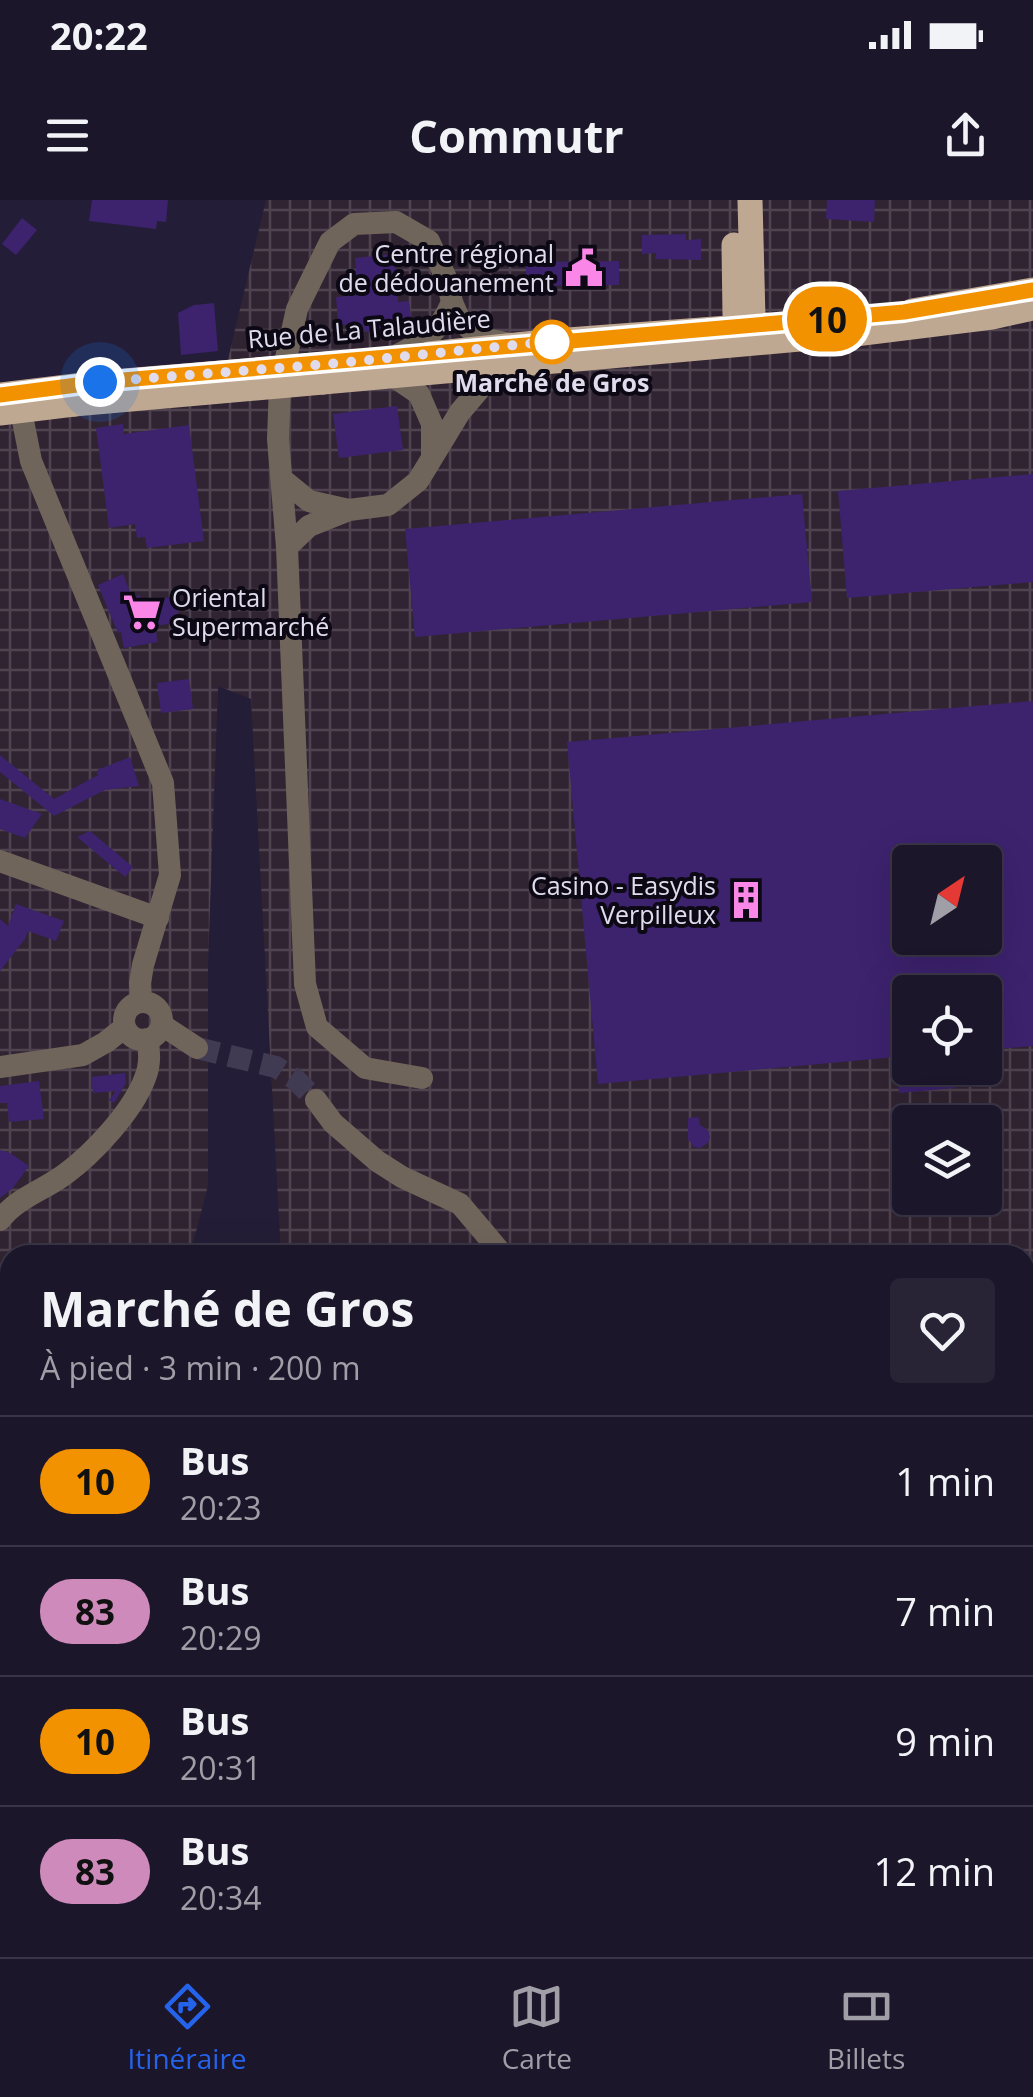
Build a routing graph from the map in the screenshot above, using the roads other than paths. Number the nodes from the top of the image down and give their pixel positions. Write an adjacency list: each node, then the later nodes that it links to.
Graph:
1 (733, 200): 4 (main road)
2 (750, 200): 4 (main road)
3 (1033, 290): 7 (main road, Rue de La Talaudière)
4 (743, 295): 7 (main road); 8 (main road)
5 (452, 302): 9 (street); 11 (street); 15 (street)
6 (1033, 308): 8 (main road, Rue de La Talaudière)
7 (789, 323): 8 (main road, Rue de La Talaudière)
8 (735, 336): 9 (main road, Rue de La Talaudière); 10 (main road, Rue de La Talaudière)
9 (519, 345): 11 (main road, Rue de La Talaudière)
10 (500, 365): 11 (main road, Rue de La Talaudière); 14 (street)
11 (391, 366): 12 (main road, Rue de La Talaudière); 14 (street)
12 (326, 373): 13 (main road, Rue de La Talaudière, bridge); 13 (main road, Rue de La Talaudière, bridge)
13 (10, 403): 19 (street)
14 (432, 461): 16 (street)
15 (282, 479): 16 (street); 17 (street)
16 (349, 510): 17 (street)
17 (287, 547): 25 (street)
18 (0, 862): 19 (street)
19 (158, 918): 20 (street)
20 (141, 1002): 21 (street); 22 (street)
21 (125, 1026): 22 (street); 24 (street)
22 (154, 1032): 23 (street); 27 (street)
23 (197, 1048)
24 (0, 1067)
25 (422, 1078)
26 (316, 1100): 28 (street)
27 (3, 1216)
28 (495, 1245)

